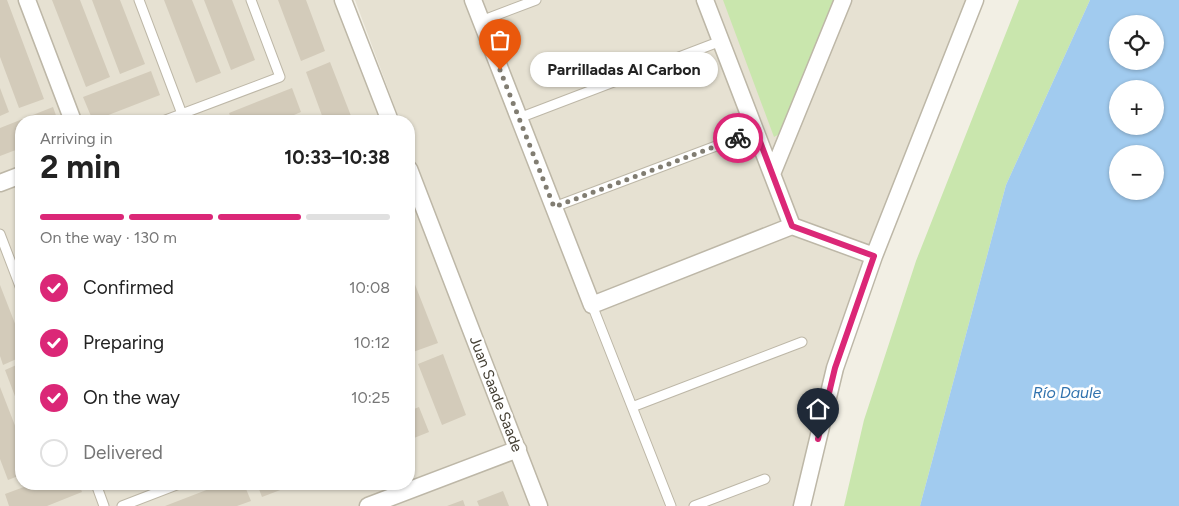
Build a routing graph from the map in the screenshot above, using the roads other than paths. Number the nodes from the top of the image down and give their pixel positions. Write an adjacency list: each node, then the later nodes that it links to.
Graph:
1 (27, 0): 13 (street)
2 (139, 0): 12 (lane)
3 (251, 0): 12 (lane)
4 (343, 0): 14 (street)
5 (473, 0): 10 (street)
6 (536, 0): 10 (lane)
7 (705, 0): 11 (street)
8 (844, 0): 17 (street)
9 (976, 0): 24 (street)
10 (481, 22): 15 (street)
11 (721, 41): 15 (lane); 16 (street)
12 (182, 114)
13 (71, 115)
14 (388, 115)
15 (519, 118): 21 (street)
16 (756, 131): 17 (street); 21 (lane)
17 (772, 174): 22 (street)
18 (15, 177): 19 (street)
19 (0, 183)
20 (415, 184): 29 (street, Juan Saade Saade)
21 (554, 207): 26 (street)
22 (792, 226): 24 (street); 26 (street)
23 (0, 234): 25 (lane)
24 (874, 256): 41 (street)
25 (15, 273)
26 (592, 305): 28 (lane)
27 (802, 342): 28 (lane)
28 (632, 407): 39 (lane)
29 (518, 449): 31 (street); 38 (street, Juan Saade Saade)
30 (765, 479): 40 (lane)
31 (415, 488)
32 (98, 490): 35 (lane)
33 (163, 490): 36 (lane)
34 (410, 490): 37 (street)
35 (104, 506)
36 (122, 506)
37 (368, 506)
38 (539, 506)
39 (671, 506)
40 (694, 506)
41 (802, 506)

